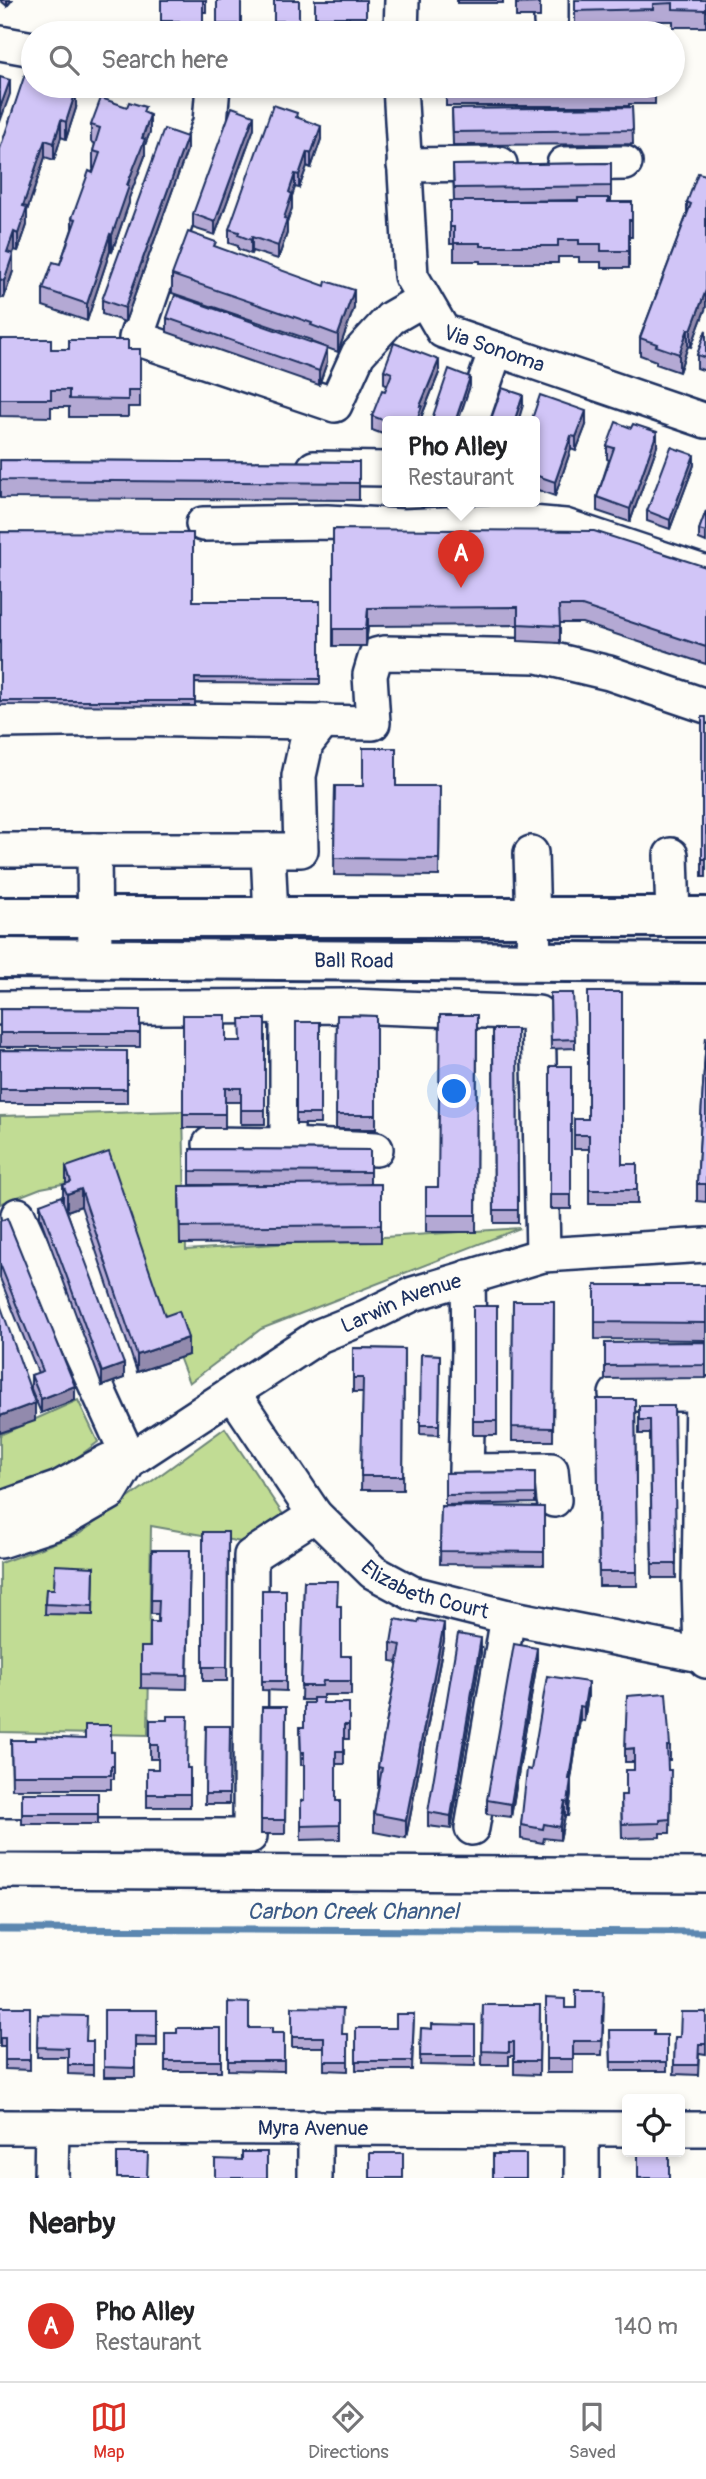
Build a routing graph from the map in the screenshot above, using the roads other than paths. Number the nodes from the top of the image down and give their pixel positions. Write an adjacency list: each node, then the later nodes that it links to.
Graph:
1 (402, 0): 2 (street)
2 (401, 21)
3 (0, 43): 4 (street)
4 (21, 46)
5 (212, 98): 9 (street)
6 (401, 98): 8 (street, Via Sonoma)
7 (625, 163): 8 (street)
8 (404, 165): 9 (street, Via Sonoma)
9 (424, 299): 10 (street, Via Sonoma)
10 (496, 349): 11 (street); 12 (street, Via Sonoma)
11 (473, 416)
12 (706, 421)
13 (285, 467): 14 (street)
14 (382, 469)
15 (203, 524): 16 (street)
16 (706, 573)
17 (706, 706): 19 (street)
18 (0, 721): 19 (street)
19 (324, 721): 22 (street)
20 (0, 850): 21 (street)
21 (94, 850): 22 (street); 26 (street)
22 (268, 850): 27 (street)
23 (531, 853): 28 (street)
24 (671, 855): 29 (street)
25 (0, 917): 26 (main road, Ball Road)
26 (94, 917): 27 (main road, Ball Road); 31 (street)
27 (271, 917): 28 (main road, Ball Road)
28 (533, 917): 29 (main road, Ball Road); 32 (street)
29 (690, 917)
30 (0, 958): 31 (main road, Ball Road)
31 (95, 958): 32 (main road, Ball Road)
32 (534, 961): 33 (main road, Ball Road)
33 (706, 963)
34 (287, 1006): 35 (street); 37 (street); 41 (street)
35 (0, 1008)
36 (210, 1144): 37 (street)
37 (287, 1145): 38 (street)
38 (376, 1149)
39 (18, 1215): 46 (street)
40 (706, 1245): 41 (street, Larwin Avenue)
41 (543, 1255): 42 (street, Larwin Avenue)
42 (468, 1277): 43 (street, Larwin Avenue); 47 (street)
43 (233, 1393): 46 (street, Larwin Avenue); 49 (street, Elizabeth Court)
44 (616, 1394): 45 (street)
45 (704, 1394): 52 (street)
46 (130, 1460): 48 (street, Larwin Avenue); 50 (street, Larwin Avenue)
47 (554, 1500)
48 (0, 1509)
49 (316, 1516): 51 (street, Elizabeth Court); 54 (street)
50 (0, 1541)
51 (508, 1617): 52 (street, Elizabeth Court); 53 (street)
52 (704, 1658)
53 (472, 1828)
54 (0, 1836)
55 (0, 1871): 56 (street)
56 (706, 1875)
57 (0, 2127): 58 (street, Myra Avenue)
58 (52, 2127): 59 (street, Myra Avenue); 64 (street)
59 (315, 2127): 63 (street, Myra Avenue); 65 (street)
60 (622, 2129): 63 (street, Myra Avenue)
61 (685, 2129): 62 (street)
62 (706, 2129)
63 (582, 2130): 66 (street)
64 (51, 2178)
65 (315, 2178)
66 (582, 2178)

